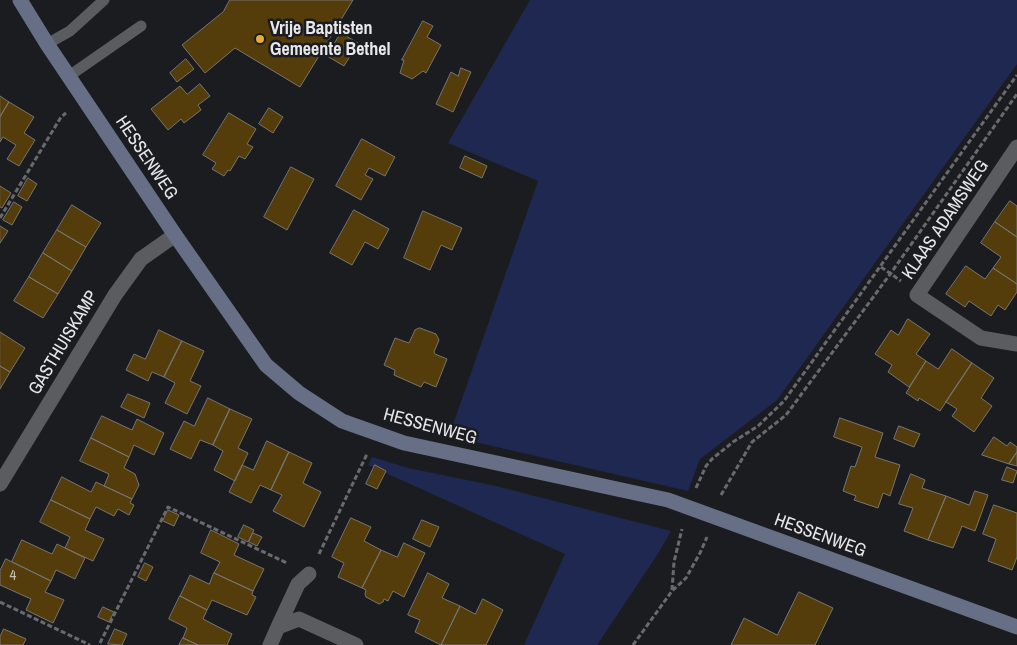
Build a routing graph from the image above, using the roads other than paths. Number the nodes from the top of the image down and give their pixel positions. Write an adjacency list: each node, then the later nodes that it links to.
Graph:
1 (20, 0): 4 (main road, HESSENWEG)
2 (104, 0): 4 (lane)
3 (141, 26): 5 (lane)
4 (47, 44): 5 (main road, HESSENWEG)
5 (69, 76): 7 (main road, HESSENWEG)
6 (1017, 147): 8 (street, KLAAS ADAMSWEG)
7 (175, 235): 9 (street, GASTHUISKAMP); 12 (main road, HESSENWEG)
8 (1017, 344)
9 (2, 474)
10 (309, 574): 11 (street)
11 (278, 627): 13 (street); 14 (street)
12 (1017, 627)
13 (270, 645)
14 (356, 645)

